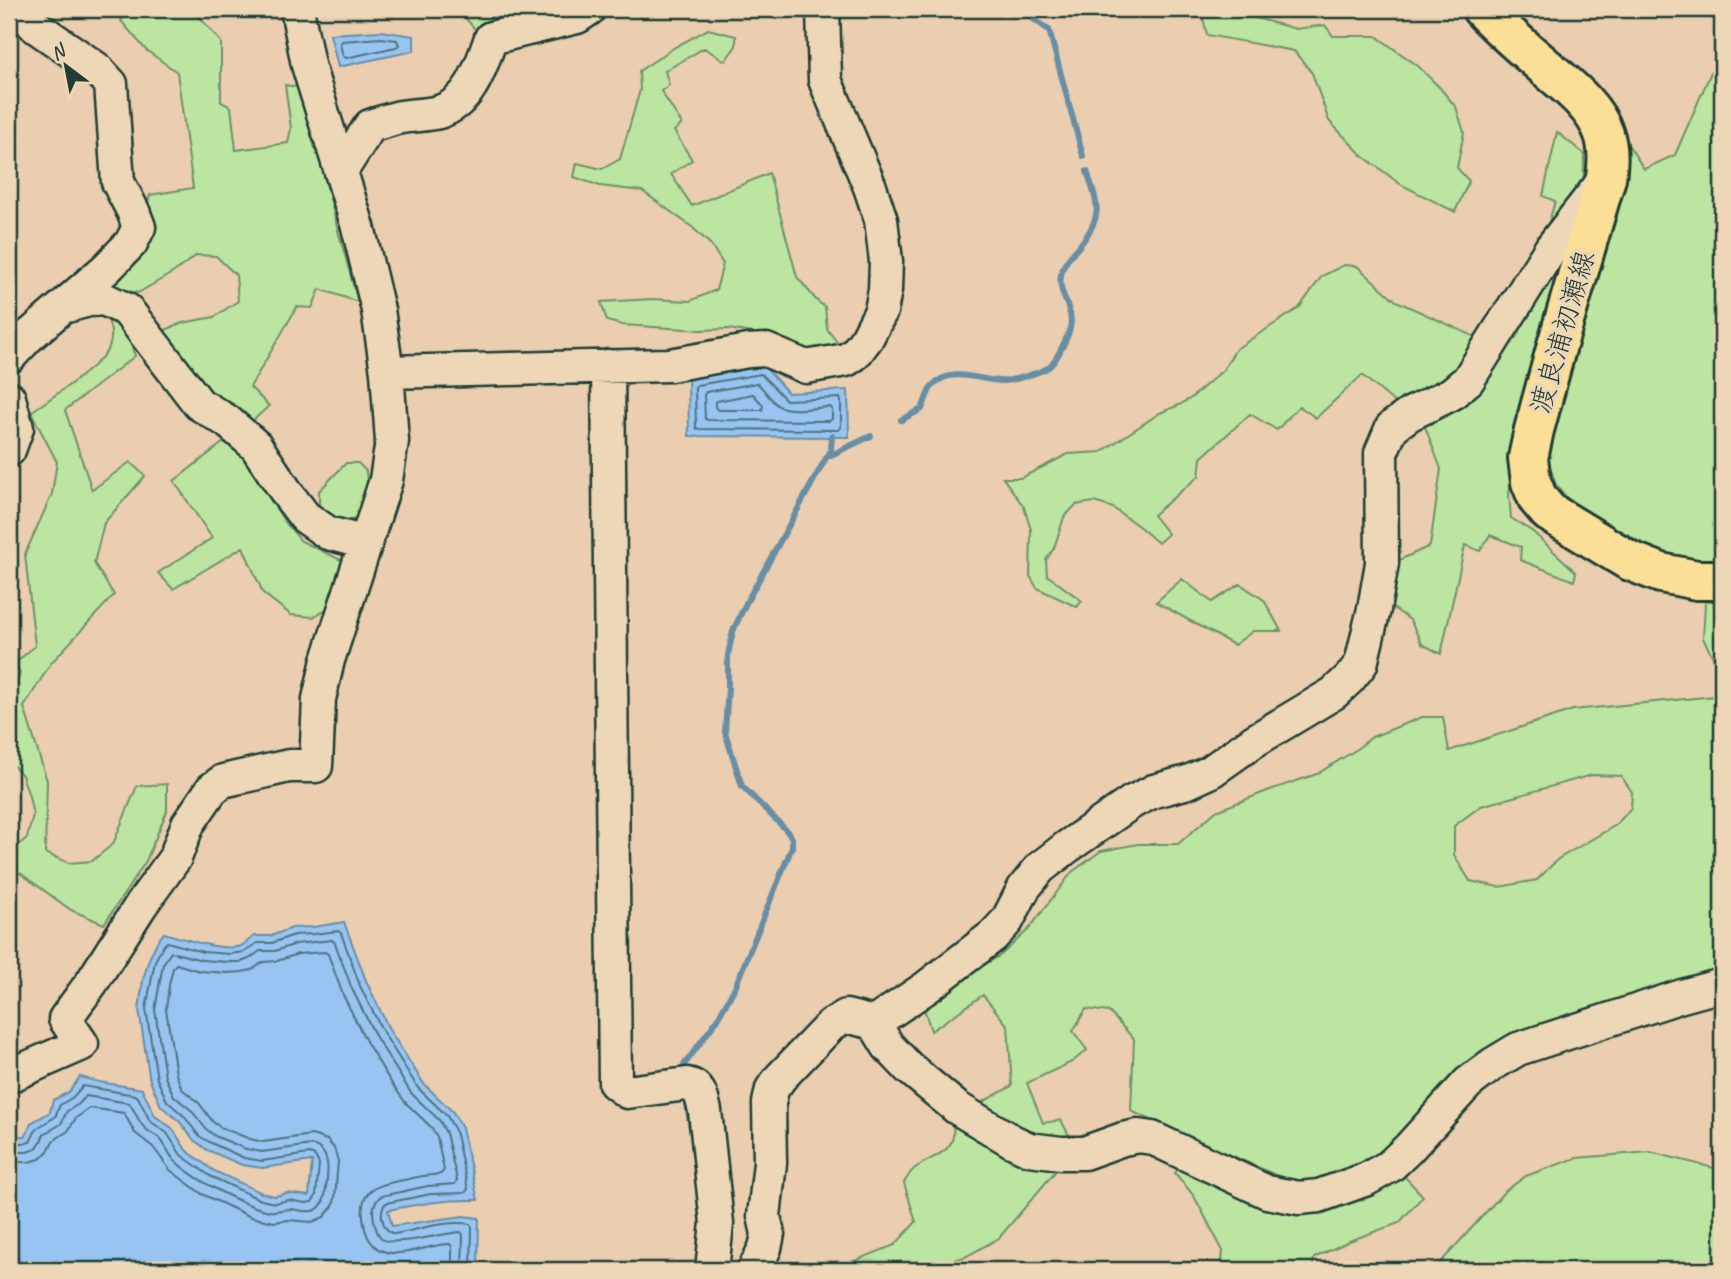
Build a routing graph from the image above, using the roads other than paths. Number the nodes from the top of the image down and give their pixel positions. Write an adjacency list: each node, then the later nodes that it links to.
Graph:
1 (20, 9): 8 (street)
2 (297, 9): 6 (street)
3 (589, 9): 6 (street)
4 (823, 9): 10 (street)
5 (1482, 9): 7 (main road, 渡良浦初瀬線)
6 (341, 171): 11 (street)
7 (1606, 178): 15 (main road, 渡良浦初瀬線); 17 (street)
8 (60, 308): 9 (street); 14 (street)
9 (9, 357)
10 (608, 366): 11 (street); 19 (street)
11 (387, 372): 14 (street)
12 (9, 398): 13 (street)
13 (9, 450)
14 (366, 543): 18 (street)
15 (1722, 580)
16 (1722, 985): 17 (street)
17 (874, 1023): 20 (street)
18 (9, 1076)
19 (712, 1270)
20 (754, 1270)

